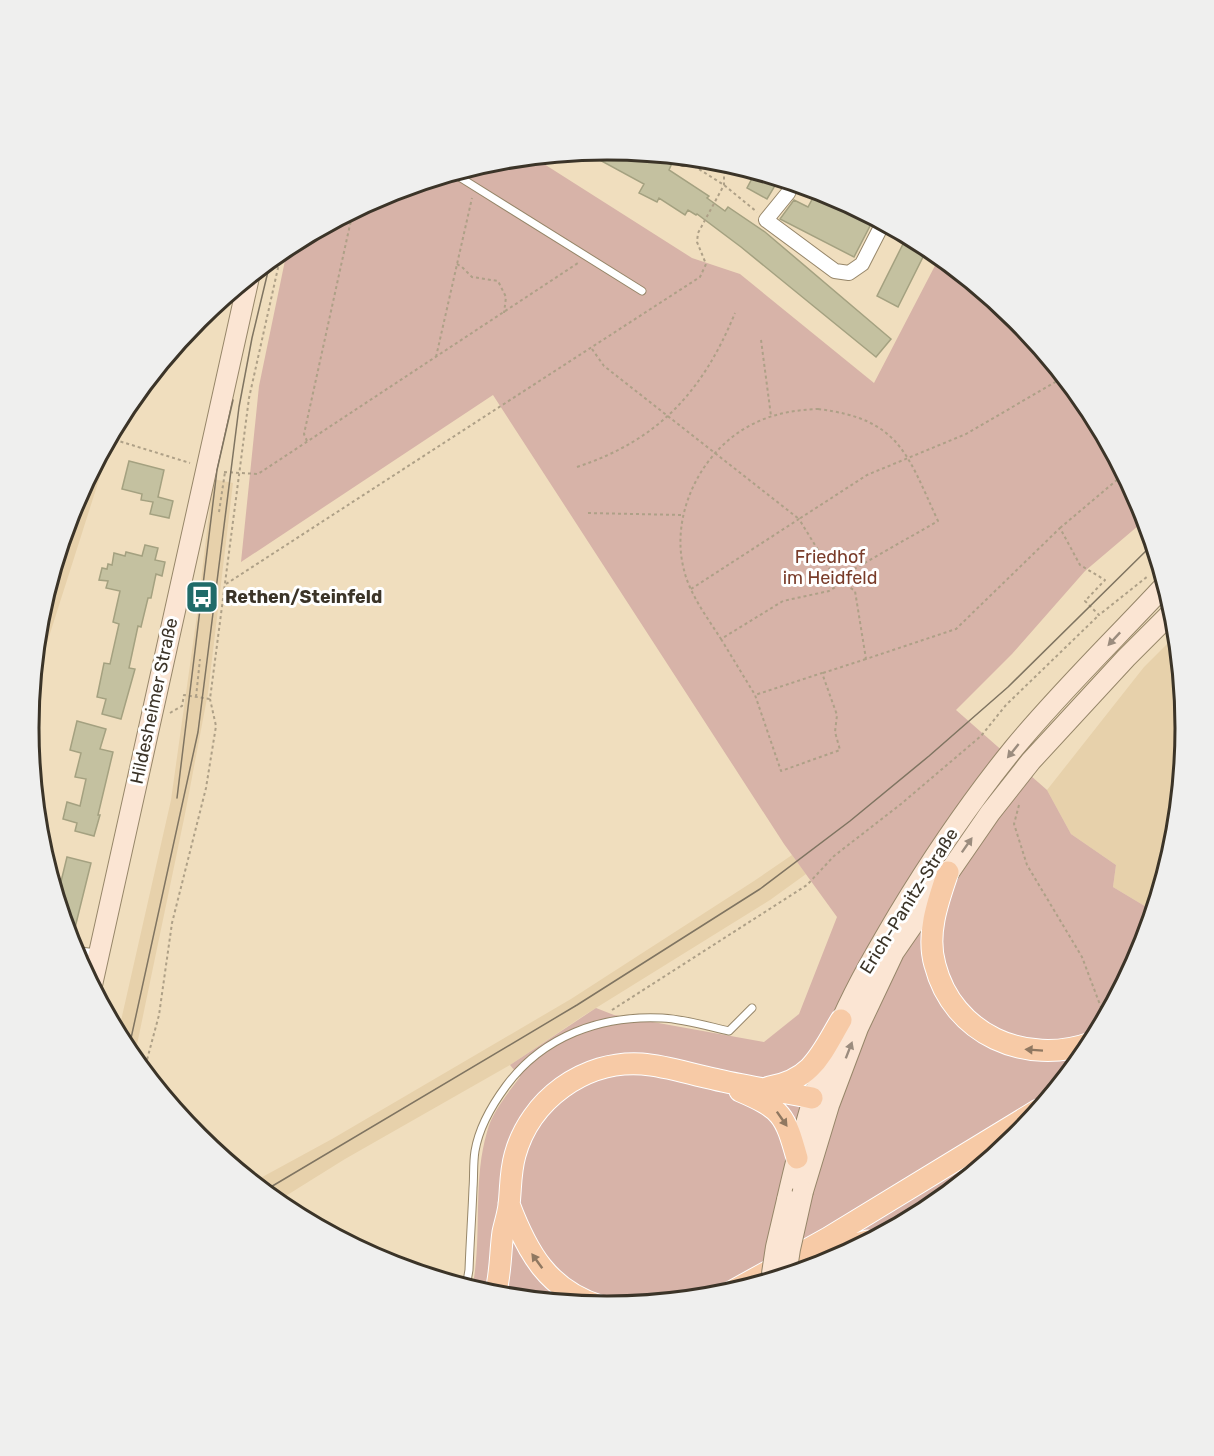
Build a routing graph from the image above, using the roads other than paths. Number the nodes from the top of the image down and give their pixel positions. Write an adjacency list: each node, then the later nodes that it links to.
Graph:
1 (462, 179): 5 (lane)
2 (790, 190): 3 (street)
3 (879, 230)
4 (247, 289): 10 (main road, Hildesheimer Straße)
5 (642, 291)
6 (1157, 585): 13 (main road, Erich-Panitz-Straße, one-way to 13)
7 (1165, 622): 8 (main road, Erich-Panitz-Straße, one-way to 7)
8 (948, 872): 14 (main road, one-way to 8); 17 (main road, Erich-Panitz-Straße, one-way to 8)
9 (85, 952): 10 (lane)
10 (99, 954): 11 (main road, Hildesheimer Straße)
11 (95, 972)
12 (752, 1008): 24 (lane)
13 (841, 1020): 16 (main road); 17 (main road, Erich-Panitz-Straße)
14 (1078, 1046)
15 (715, 1079): 16 (main road); 19 (main road, one-way to 19); 21 (main road)
16 (766, 1088): 17 (main road)
17 (821, 1102): 19 (main road, Erich-Panitz-Straße); 20 (main road, Erich-Panitz-Straße)
18 (1014, 1125): 22 (main road)
19 (797, 1158): 20 (main road, Erich-Panitz-Straße)
20 (795, 1196): 23 (main road, Erich-Panitz-Straße, bridge)
21 (509, 1204): 25 (main road); 26 (main road, one-way to 21)
22 (788, 1267)
23 (781, 1269)
24 (467, 1279)
25 (497, 1285)
26 (575, 1295)

